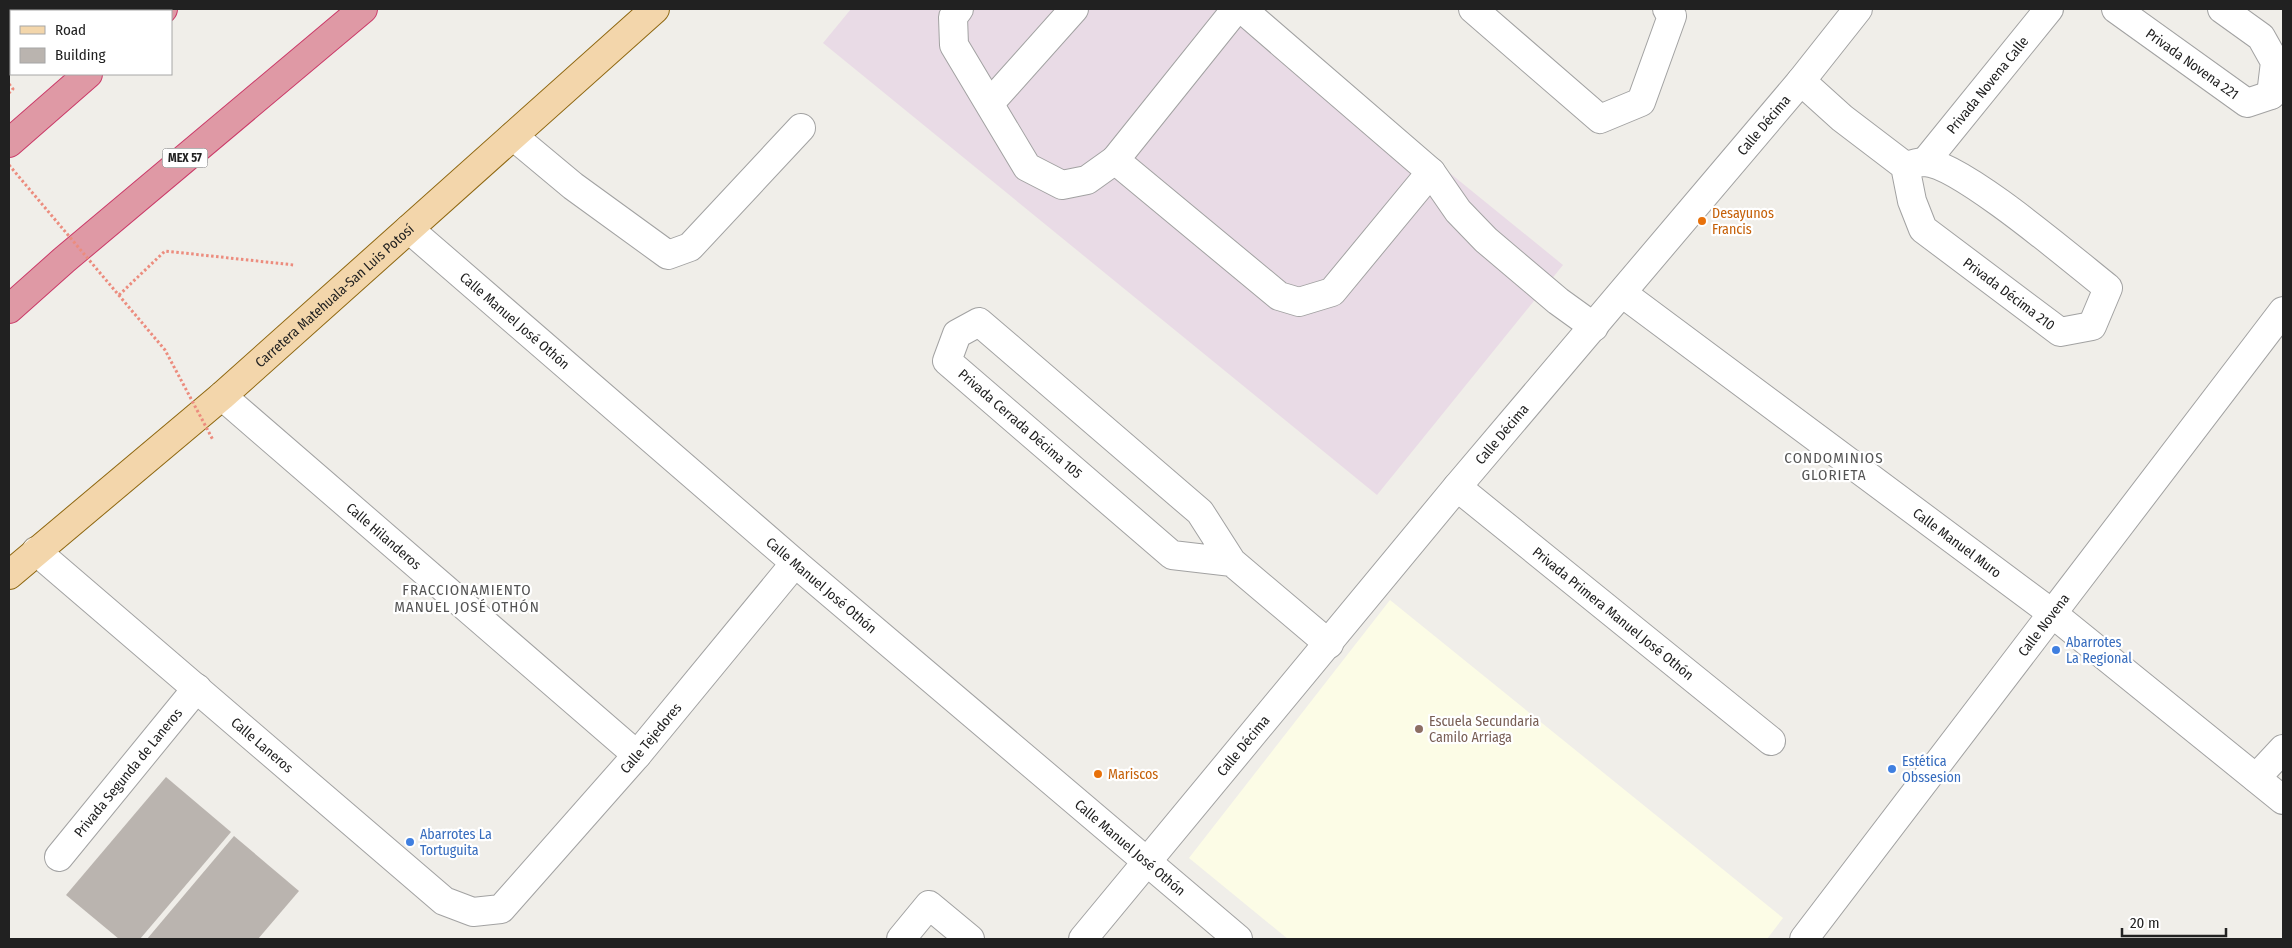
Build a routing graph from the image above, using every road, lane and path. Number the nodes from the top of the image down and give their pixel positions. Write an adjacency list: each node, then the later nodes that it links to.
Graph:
1 (363, 9): 31 (highway, MEX 57)
2 (655, 9): 21 (main road, Carretera Matehuala-San Luis Potosí)
3 (959, 9): 19 (street)
4 (1074, 9): 19 (street)
5 (1236, 9): 23 (street)
6 (1242, 9): 26 (street)
7 (1473, 9): 8 (street)
8 (1667, 9)
9 (1858, 9): 14 (street, Calle Décima)
10 (2049, 9): 24 (street, Privada Novena Calle)
11 (2116, 9): 18 (street, Privada Novena 221)
12 (2222, 9): 18 (street, Privada Novena 221)
13 (87, 75): 15 (highway)
14 (1801, 81): 24 (street, Privada Décima 210); 29 (street, Calle Décima)
15 (75, 83): 22 (highway)
16 (9, 84): 17 (path)
17 (9, 93)
18 (2277, 99)
19 (990, 103): 23 (street)
20 (801, 128): 21 (street)
21 (513, 136): 27 (main road, Carretera Matehuala-San Luis Potosí)
22 (9, 143)
23 (1115, 160): 26 (street)
24 (1915, 164): 24 (street, Privada Décima 210)
25 (9, 165): 30 (path, bridge)
26 (1431, 172): 33 (street)
27 (409, 229): 34 (main road, Carretera Matehuala-San Luis Potosí); 39 (street, Calle Manuel José Othón)
28 (294, 265): 30 (path)
29 (1622, 293): 33 (street, Calle Décima); 41 (street, Calle Manuel Muro)
30 (119, 296): 35 (path, bridge)
31 (9, 308)
32 (2283, 311): 41 (street, Calle Novena)
33 (1594, 327): 36 (street, Calle Décima)
34 (222, 396): 37 (main road, Carretera Matehuala-San Luis Potosí); 46 (street, Calle Hilanderos)
35 (213, 440)
36 (1457, 487): 42 (street, Calle Décima); 44 (street, Privada Primera Manuel José Othón)
37 (36, 551): 40 (main road, Carretera Matehuala-San Luis Potosí); 43 (street, Calle Laneros)
38 (1232, 562): 38 (street, Privada Cerrada Décima 105); 42 (street, Privada Cerrada Décima 105)
39 (795, 563): 46 (street, Calle Tejedores); 50 (street, Calle Manuel José Othón)
40 (9, 575)
41 (2053, 614): 47 (street, Calle Manuel Muro); 56 (street, Calle Novena)
42 (1328, 644): 50 (street, Calle Décima)
43 (197, 688): 49 (street, Privada Segunda de Laneros); 51 (street, Calle Laneros)
44 (1771, 741)
45 (2283, 750): 47 (street)
46 (637, 755): 51 (street, Calle Tejedores)
47 (2256, 778): 48 (street, Calle Manuel Muro)
48 (2283, 800)
49 (59, 857)
50 (1148, 861): 54 (street, Calle Décima); 55 (street, Calle Manuel José Othón)
51 (501, 910)
52 (901, 939): 53 (street)
53 (970, 939)
54 (1082, 939)
55 (1238, 939)
56 (1804, 939)

